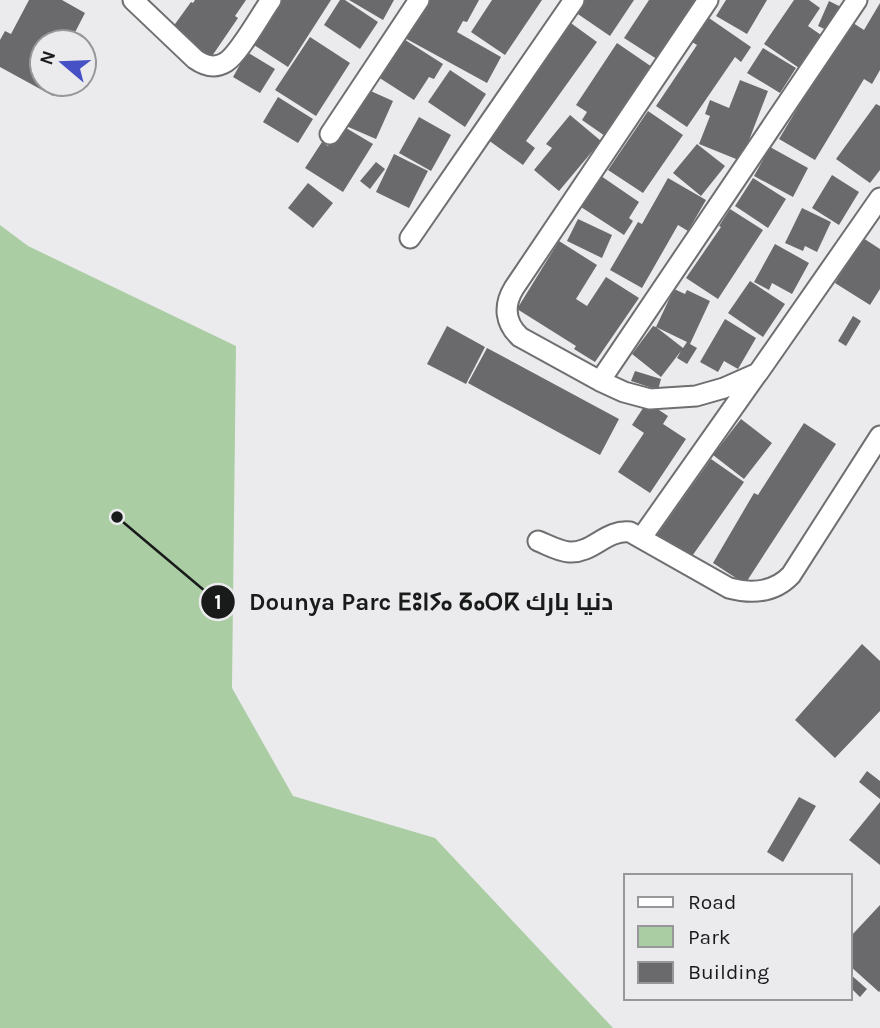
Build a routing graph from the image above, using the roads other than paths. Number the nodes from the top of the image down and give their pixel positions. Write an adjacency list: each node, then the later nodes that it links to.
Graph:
1 (133, 0): 2 (street)
2 (271, 0)
3 (419, 0): 7 (street)
4 (574, 0): 9 (street)
5 (708, 0): 11 (street)
6 (857, 0): 11 (street)
7 (330, 134)
8 (880, 198): 10 (street)
9 (410, 238)
10 (758, 373): 11 (street); 13 (street)
11 (600, 381)
12 (880, 436): 13 (street)
13 (642, 537): 14 (street)
14 (538, 541)

